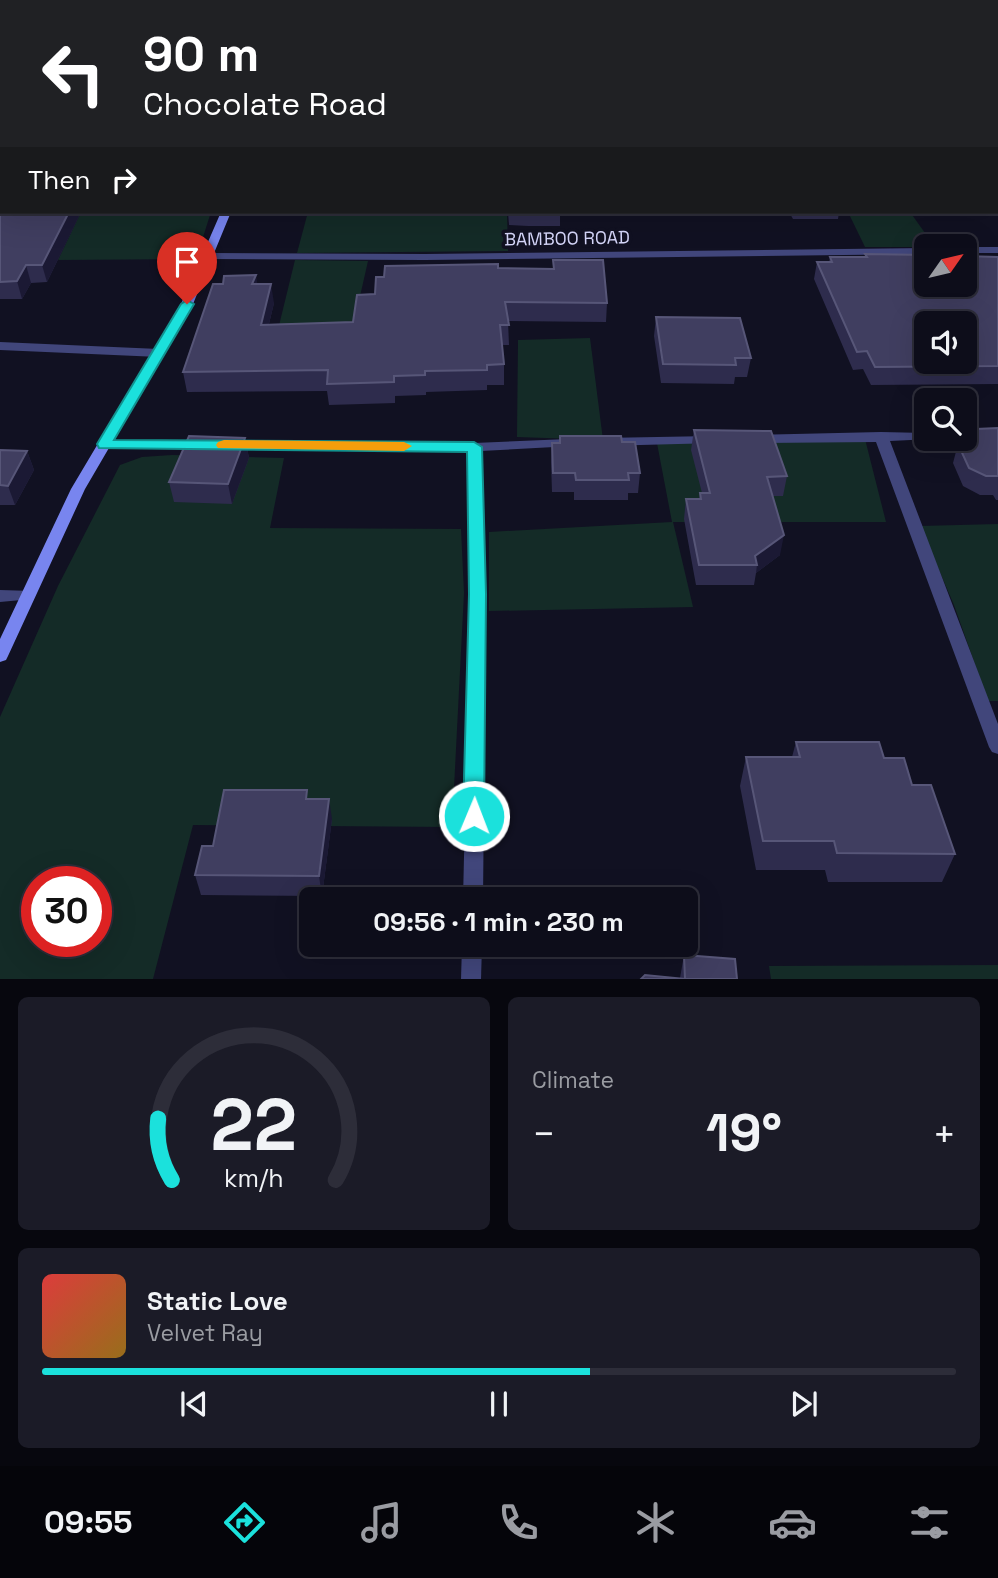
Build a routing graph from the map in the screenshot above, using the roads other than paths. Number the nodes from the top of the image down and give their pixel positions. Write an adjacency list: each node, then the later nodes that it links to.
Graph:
1 (225, 214): 5 (street)
2 (977, 250): 3 (street)
3 (998, 250)
4 (914, 251): 5 (street, BAMBOO ROAD)
5 (209, 256): 7 (street)
6 (0, 346): 7 (street)
7 (159, 353): 10 (street)
8 (881, 436): 9 (street); 11 (street); 15 (street)
9 (914, 437)
10 (104, 444): 11 (street); 12 (street)
11 (474, 447): 16 (street)
12 (27, 595): 13 (street); 14 (street)
13 (0, 596)
14 (0, 656)
15 (998, 747)
16 (472, 887)
17 (472, 957): 18 (street)
18 (471, 979)

